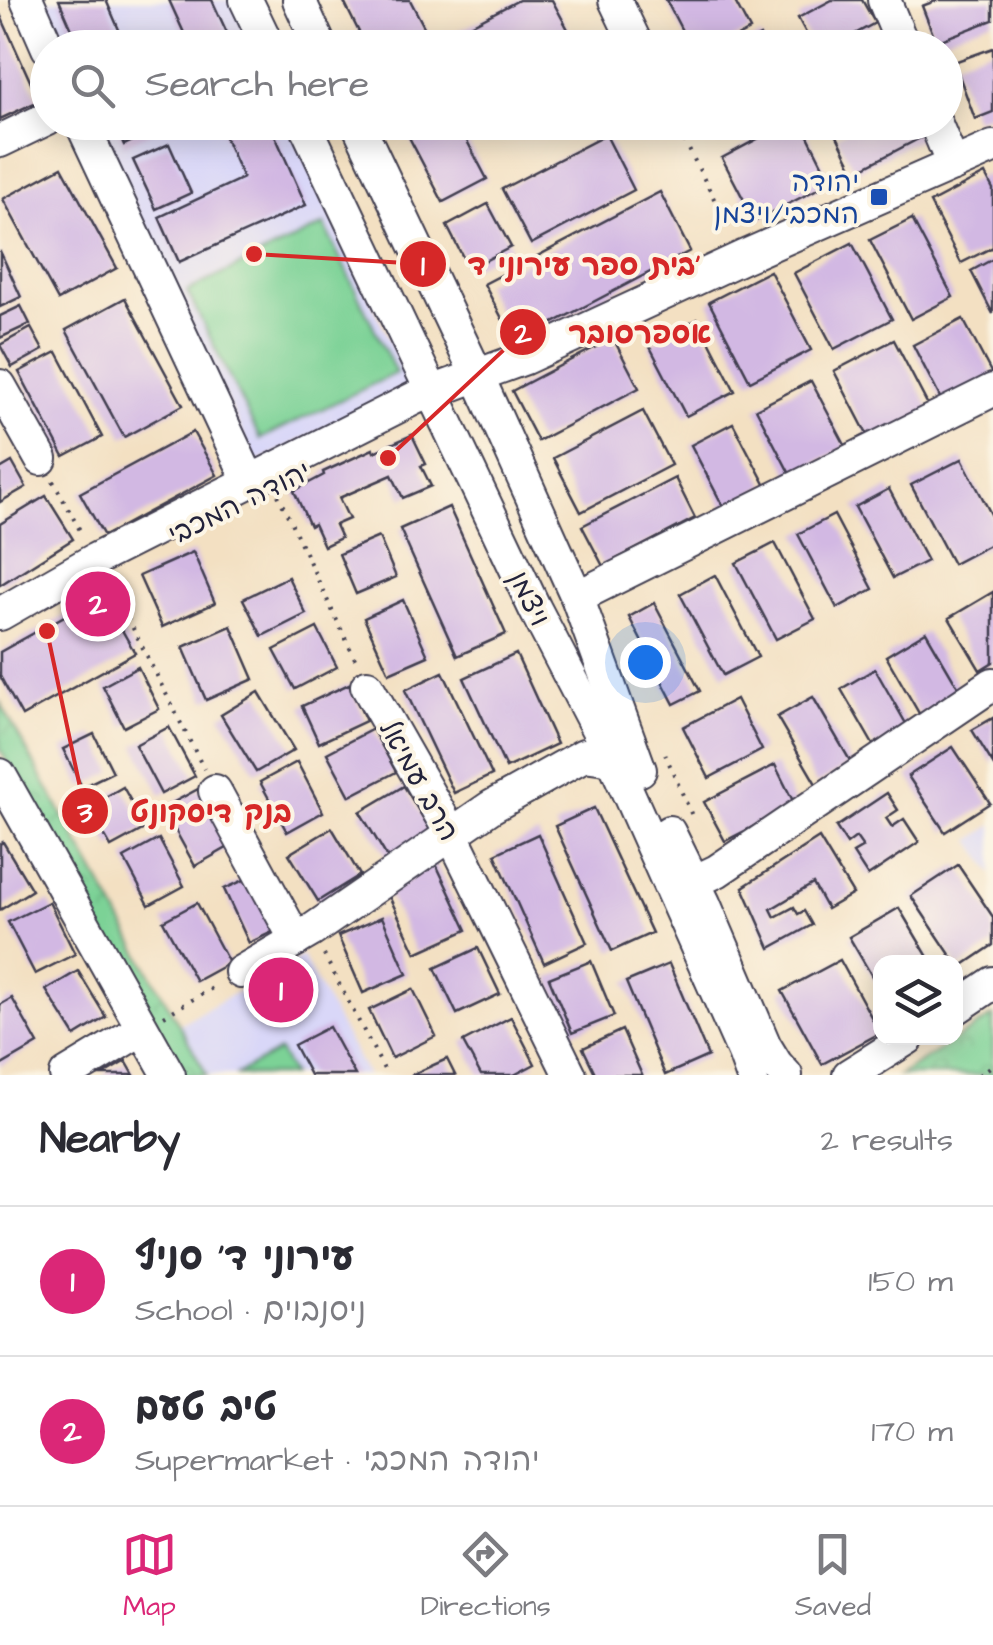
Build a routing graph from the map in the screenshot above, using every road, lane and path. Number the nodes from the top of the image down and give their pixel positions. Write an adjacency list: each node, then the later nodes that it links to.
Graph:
1 (27, 0): 6 (street)
2 (246, 0): 7 (street)
3 (299, 0): 8 (street)
4 (615, 0): 9 (street)
5 (884, 0): 10 (street)
6 (40, 30)
7 (260, 30)
8 (313, 30)
9 (629, 30)
10 (896, 30)
11 (30, 126): 12 (street)
12 (0, 140)
13 (90, 140): 26 (street)
14 (313, 140): 24 (street, ויצמן)
15 (366, 140): 21 (street, ויצמן)
16 (685, 140): 20 (path)
17 (943, 140): 19 (street)
18 (993, 146): 19 (street, יהודה המכבי)
19 (953, 165): 20 (street, יהודה המכבי)
20 (744, 257): 21 (street, יהודה המכבי)
21 (476, 374): 24 (street, יהודה המכבי); 28 (street, ויצמן)
22 (0, 386): 25 (street)
23 (993, 390): 28 (street)
24 (436, 397): 26 (street, יהודה המכבי); 33 (street, ויצמן)
25 (41, 459): 27 (path)
26 (261, 482): 27 (street, יהודה המכבי); 32 (path)
27 (100, 564): 29 (street, יהודה המכבי); 30 (street, יהודה המכבי); 35 (path)
28 (577, 596): 33 (street, ויצמן)
29 (0, 614)
30 (0, 628)
31 (993, 684): 37 (street)
32 (368, 686): 36 (street, הרב עמיאל)
33 (622, 754): 36 (street); 37 (street, ויצמן); 52 (street, ויצמן)
34 (0, 775): 44 (street)
35 (215, 791): 38 (street)
36 (450, 833): 38 (street); 51 (street, הרב עמיאל)
37 (694, 882): 53 (street, ויצמן)
38 (304, 936): 39 (street); 50 (path)
39 (241, 972): 44 (path)
40 (993, 983): 42 (street)
41 (993, 999): 43 (street)
42 (963, 1003)
43 (963, 1018)
44 (142, 1028): 48 (street); 49 (street)
45 (897, 1045): 54 (street)
46 (923, 1045): 55 (street)
47 (993, 1065): 56 (path)
48 (66, 1075)
49 (169, 1075)
50 (386, 1075)
51 (570, 1075)
52 (752, 1075)
53 (786, 1075)
54 (849, 1075)
55 (876, 1075)
56 (980, 1075)

